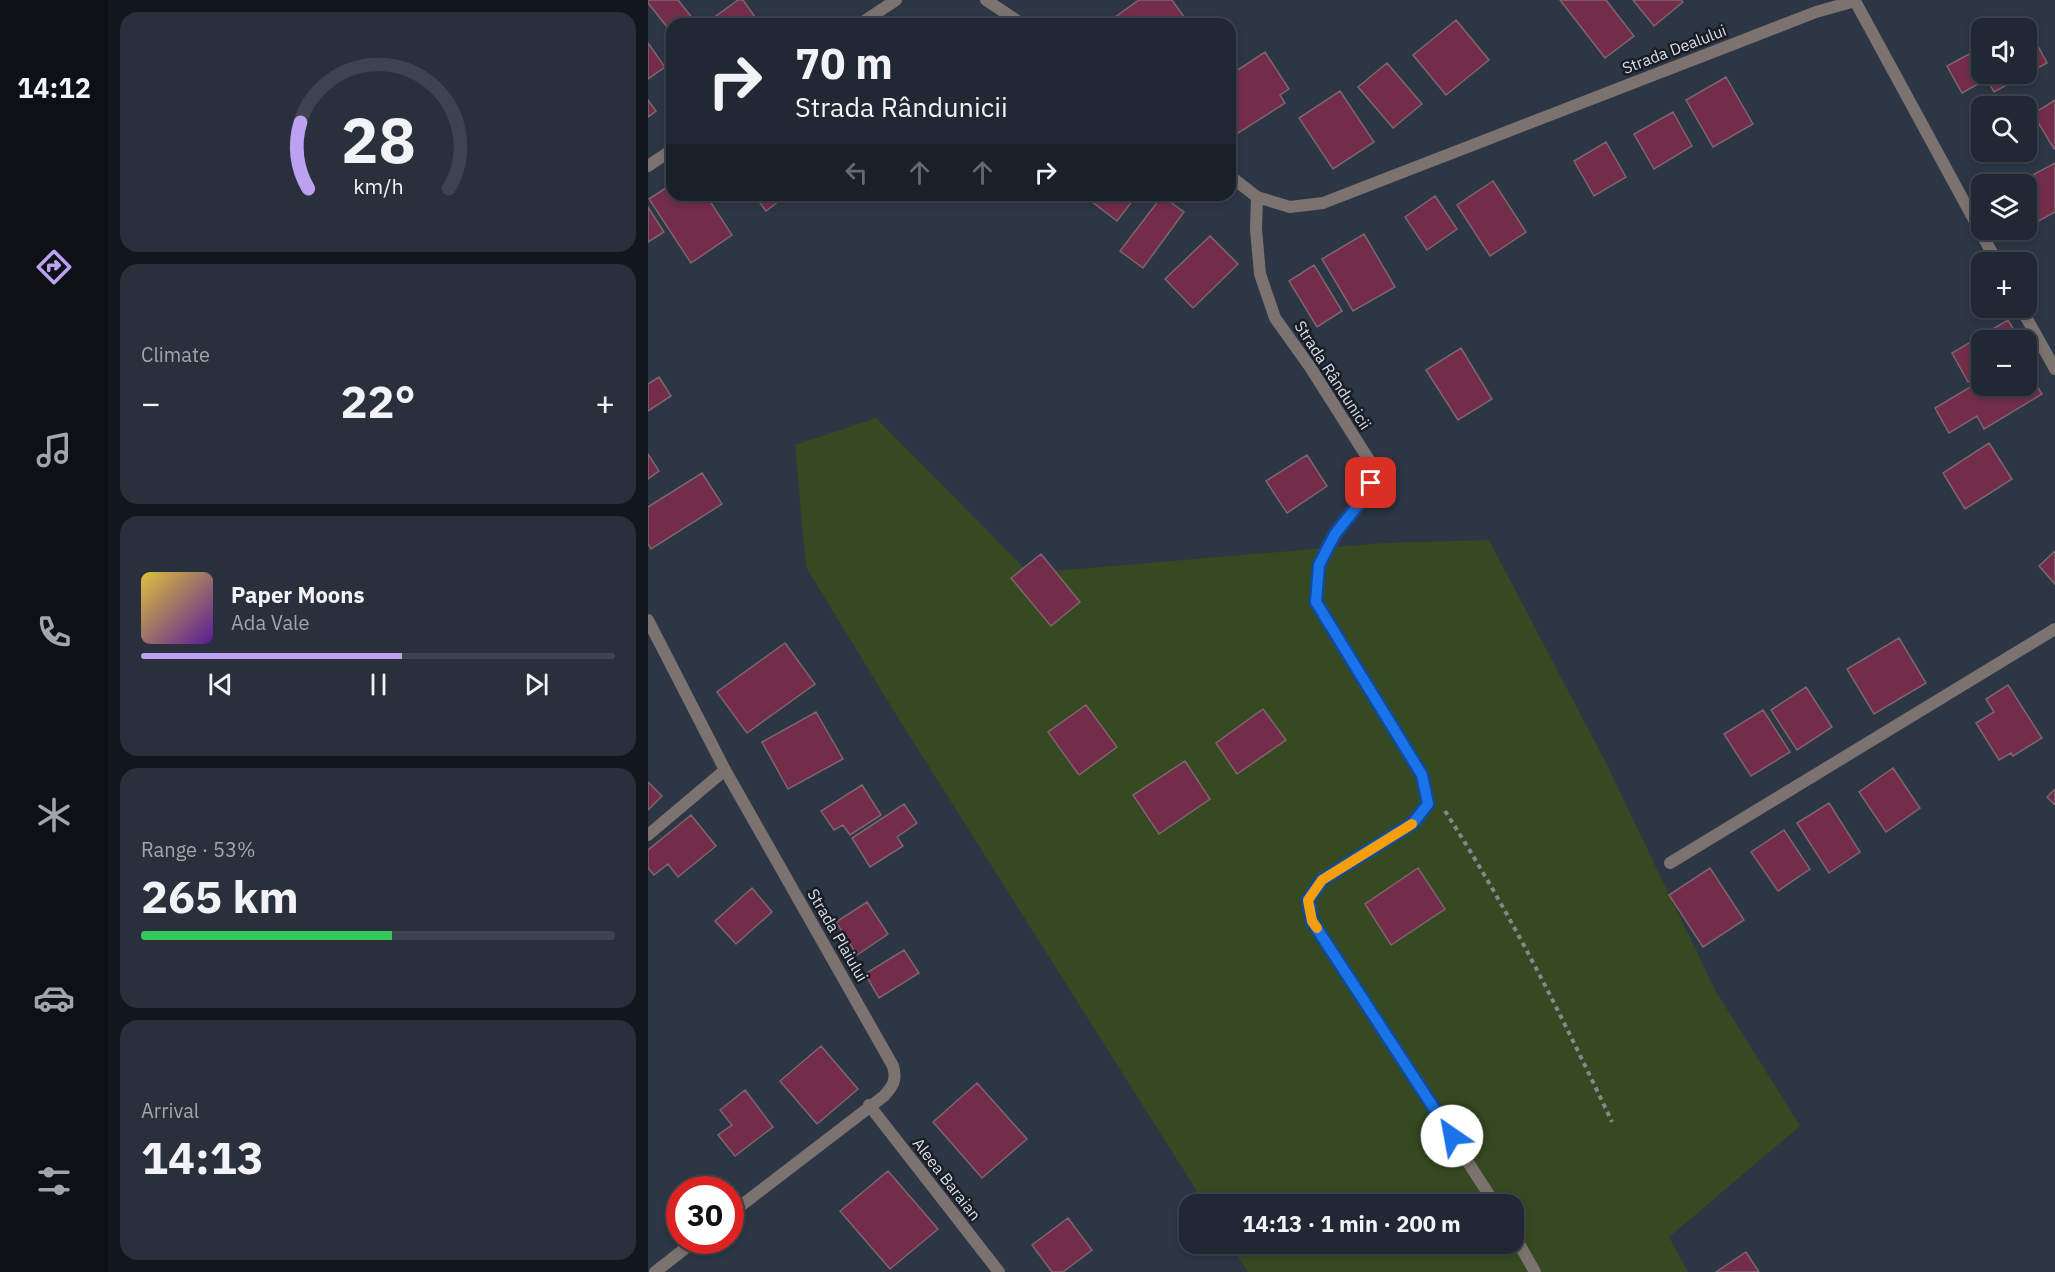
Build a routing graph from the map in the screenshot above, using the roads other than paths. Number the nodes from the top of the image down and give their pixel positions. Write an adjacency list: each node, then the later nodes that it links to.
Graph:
1 (896, 0): 4 (street)
2 (986, 0): 5 (street)
3 (1855, 0): 9 (street, Strada Dealului); 10 (street, Strada Dealului)
4 (869, 18)
5 (1013, 18)
6 (666, 154): 7 (street)
7 (648, 166)
8 (1236, 181): 9 (street, Strada Dealului)
9 (1257, 197): 19 (street, Strada Rândunicii)
10 (1992, 252)
11 (2027, 318): 12 (street)
12 (2055, 369)
13 (648, 620): 15 (street, Strada Plaiului)
14 (2055, 629): 17 (street)
15 (725, 770): 16 (street); 18 (street, Strada Plaiului)
16 (648, 835)
17 (1670, 863)
18 (869, 1105): 20 (street, Strada Plaiului); 24 (street, Aleea Baraian)
19 (1489, 1194)
20 (744, 1203)
21 (1524, 1253): 25 (street)
22 (678, 1254): 23 (street)
23 (655, 1272)
24 (999, 1272)
25 (1535, 1272)

